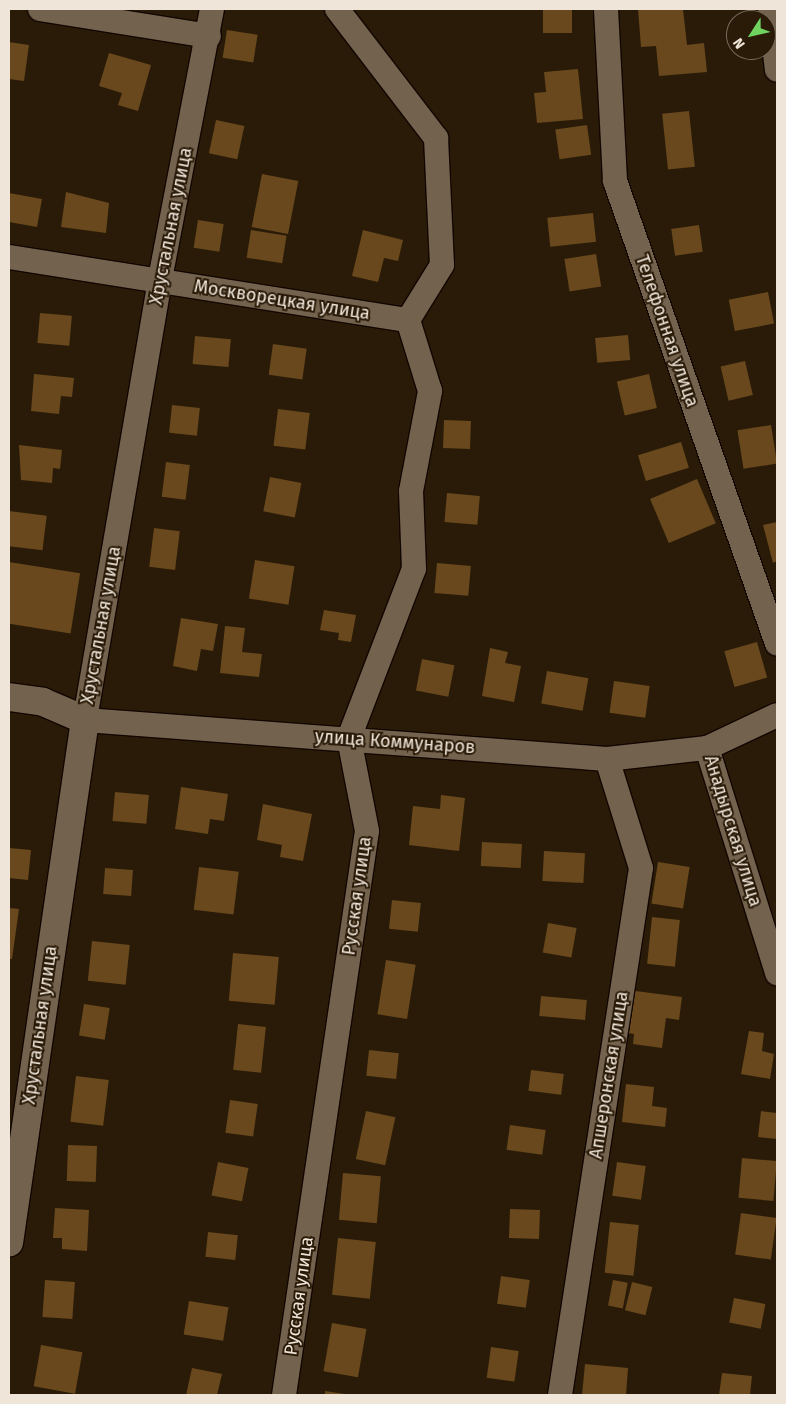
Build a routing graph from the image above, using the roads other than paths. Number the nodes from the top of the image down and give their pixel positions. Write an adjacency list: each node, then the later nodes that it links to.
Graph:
1 (40, 9): 6 (street)
2 (212, 9): 6 (street, Хрустальная улица)
3 (337, 9): 10 (street)
4 (606, 9): 11 (street, Телефонная улица)
5 (770, 9): 7 (street)
6 (209, 36): 9 (street, Хрустальная улица)
7 (777, 70)
8 (9, 257): 9 (street, Москворецкая улица)
9 (160, 280): 10 (street, Москворецкая улица); 14 (street, Хрустальная улица)
10 (408, 320): 15 (street)
11 (777, 643)
12 (9, 697): 14 (street, улица Коммунаров)
13 (777, 715): 16 (street, улица Коммунаров)
14 (85, 720): 15 (street, улица Коммунаров); 19 (street, Хрустальная улица)
15 (350, 738): 17 (street, улица Коммунаров); 20 (street, Русская улица)
16 (707, 748): 17 (street, улица Коммунаров); 18 (street, Анадырская улица)
17 (607, 759): 21 (street, Апшеронская улица)
18 (777, 972)
19 (9, 1244)
20 (284, 1395)
21 (560, 1395)

